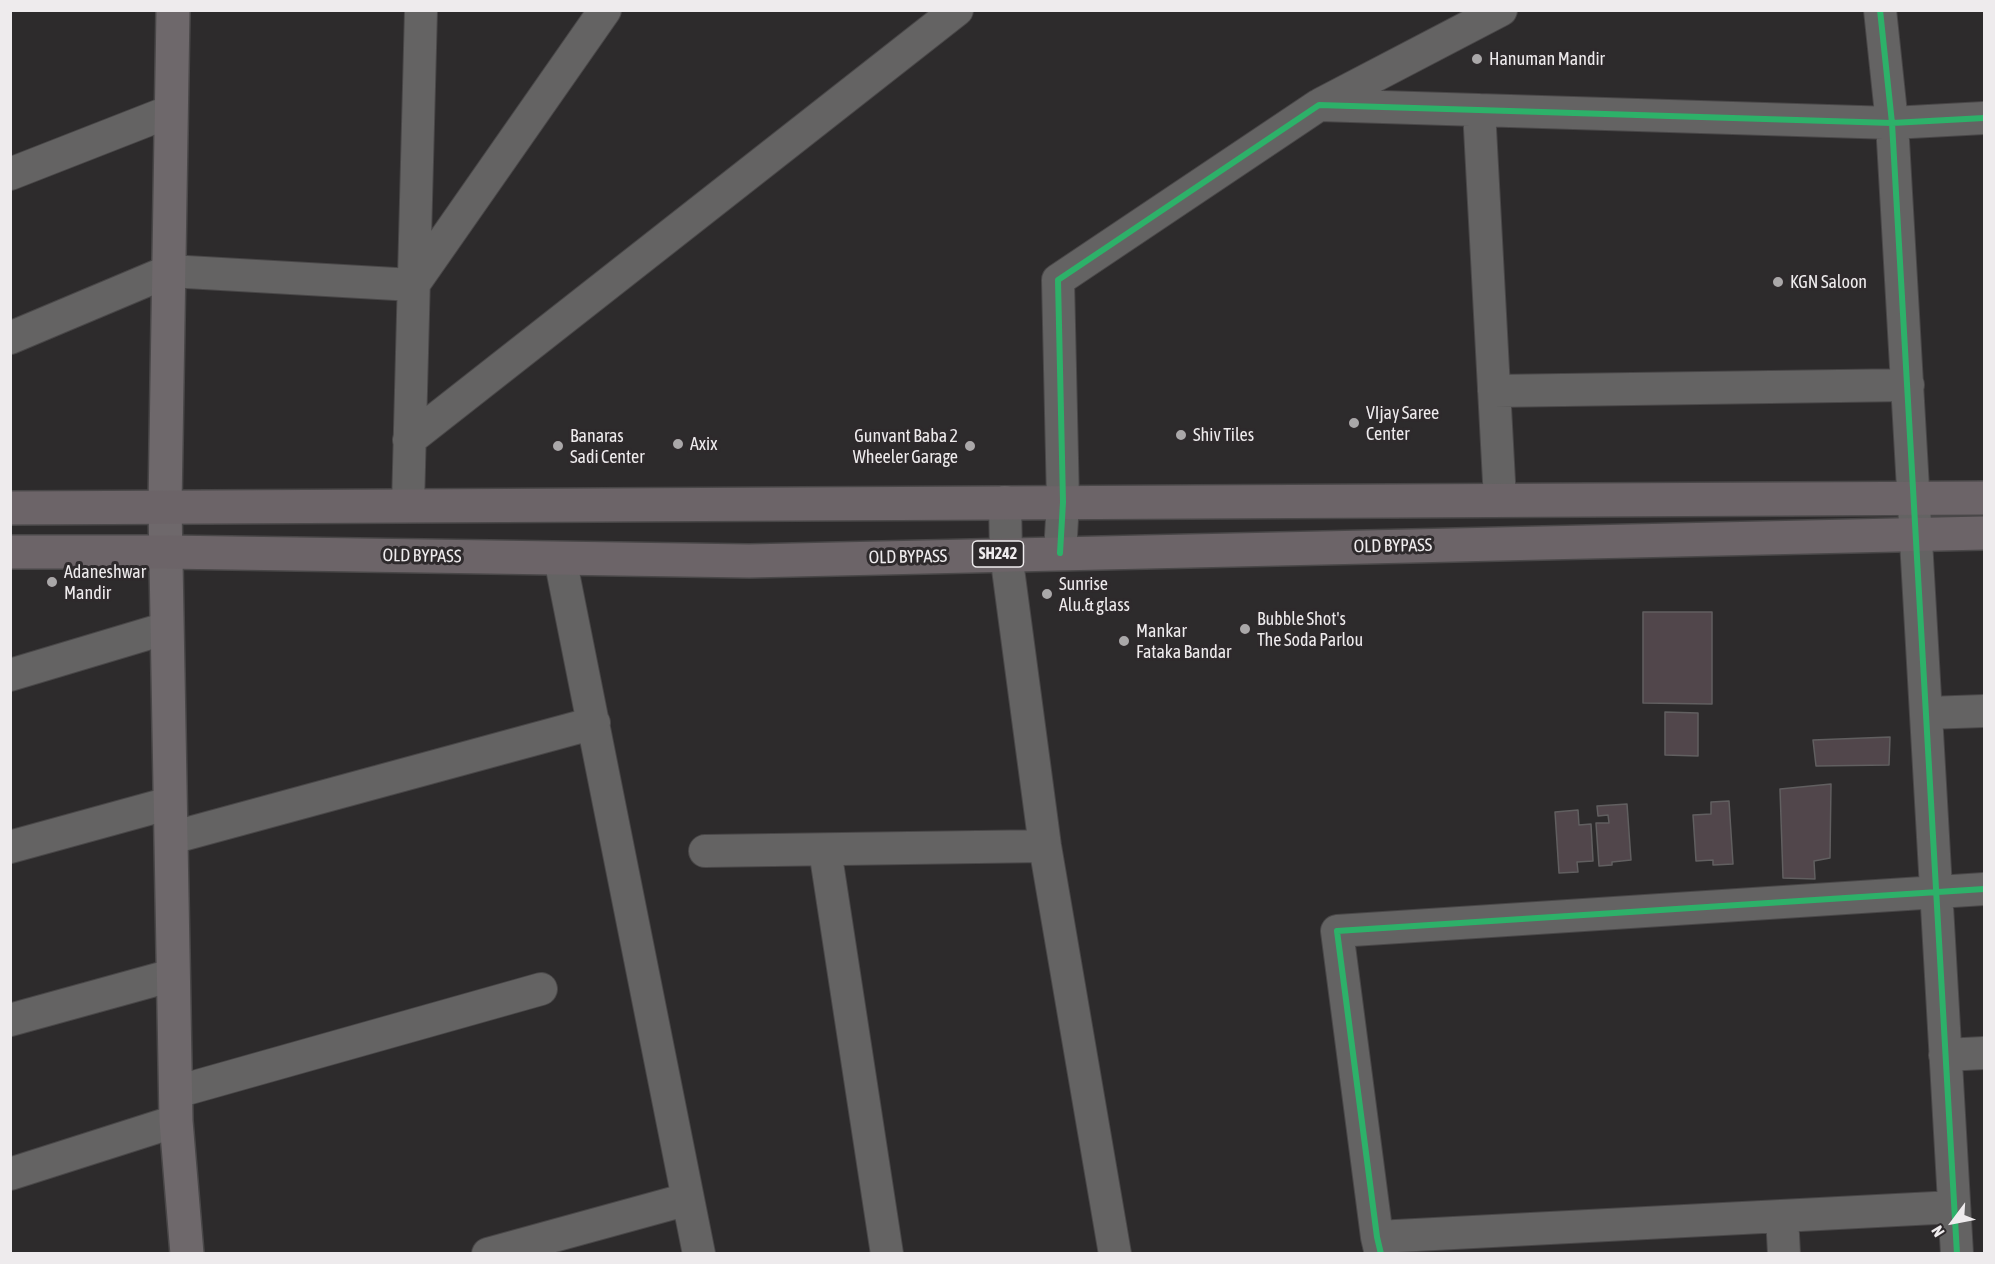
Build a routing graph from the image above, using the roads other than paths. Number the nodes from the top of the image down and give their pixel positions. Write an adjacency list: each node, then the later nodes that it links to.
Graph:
1 (173, 10): 9 (main road)
2 (421, 10): 14 (street)
3 (605, 10): 14 (street)
4 (957, 10): 18 (street)
5 (1501, 10): 7 (street)
6 (1880, 10): 11 (street)
7 (1319, 105): 8 (street); 23 (street)
8 (1479, 110): 11 (street); 17 (street)
9 (171, 111): 12 (street); 13 (main road)
10 (1984, 118): 11 (street)
11 (1892, 123): 16 (street)
12 (10, 174)
13 (169, 271): 14 (street); 15 (street); 25 (main road)
14 (413, 285): 18 (street)
15 (10, 338)
16 (1908, 385): 17 (street); 20 (street)
17 (1494, 391): 21 (street)
18 (409, 440): 24 (street)
19 (1984, 498): 20 (main road)
20 (1914, 499): 21 (main road); 28 (street)
21 (1500, 500): 23 (main road)
22 (1005, 502): 23 (main road); 24 (main road); 31 (street)
23 (1063, 502): 32 (street)
24 (408, 505): 25 (main road)
25 (165, 506): 26 (main road); 30 (main road)
26 (10, 508)
27 (1984, 533): 28 (main road, OLD BYPASS / SH242)
28 (1917, 534): 32 (main road, OLD BYPASS / SH242); 37 (street)
29 (10, 552): 30 (main road, OLD BYPASS / SH242)
30 (166, 552): 33 (main road, OLD BYPASS / SH242); 34 (main road)
31 (1006, 554): 32 (main road, OLD BYPASS / SH242); 33 (main road, OLD BYPASS / SH242); 41 (street)
32 (1060, 554)
33 (560, 558): 38 (street)
34 (167, 628): 35 (street); 39 (main road)
35 (10, 675)
36 (1984, 711): 37 (street)
37 (1927, 713): 46 (street)
38 (594, 723): 40 (street); 54 (street)
39 (170, 803): 40 (main road); 42 (street)
40 (171, 838): 47 (main road)
41 (1046, 846): 43 (street); 63 (street)
42 (10, 847)
43 (825, 850): 44 (street); 62 (street)
44 (705, 851)
45 (1984, 889): 46 (street)
46 (1937, 893): 51 (street); 58 (street)
47 (173, 975): 49 (street); 52 (main road)
48 (541, 989): 52 (street)
49 (10, 1020)
50 (1984, 1053): 51 (street)
51 (1946, 1055): 55 (street)
52 (176, 1107): 53 (street); 59 (main road)
53 (10, 1174)
54 (688, 1199): 60 (street); 61 (street)
55 (1954, 1207): 56 (street); 65 (street)
56 (1782, 1216): 57 (street); 64 (street)
57 (1533, 1241): 58 (street)
58 (1379, 1245)
59 (187, 1254)
60 (488, 1254)
61 (699, 1254)
62 (887, 1254)
63 (1115, 1254)
64 (1784, 1254)
65 (1957, 1254)

